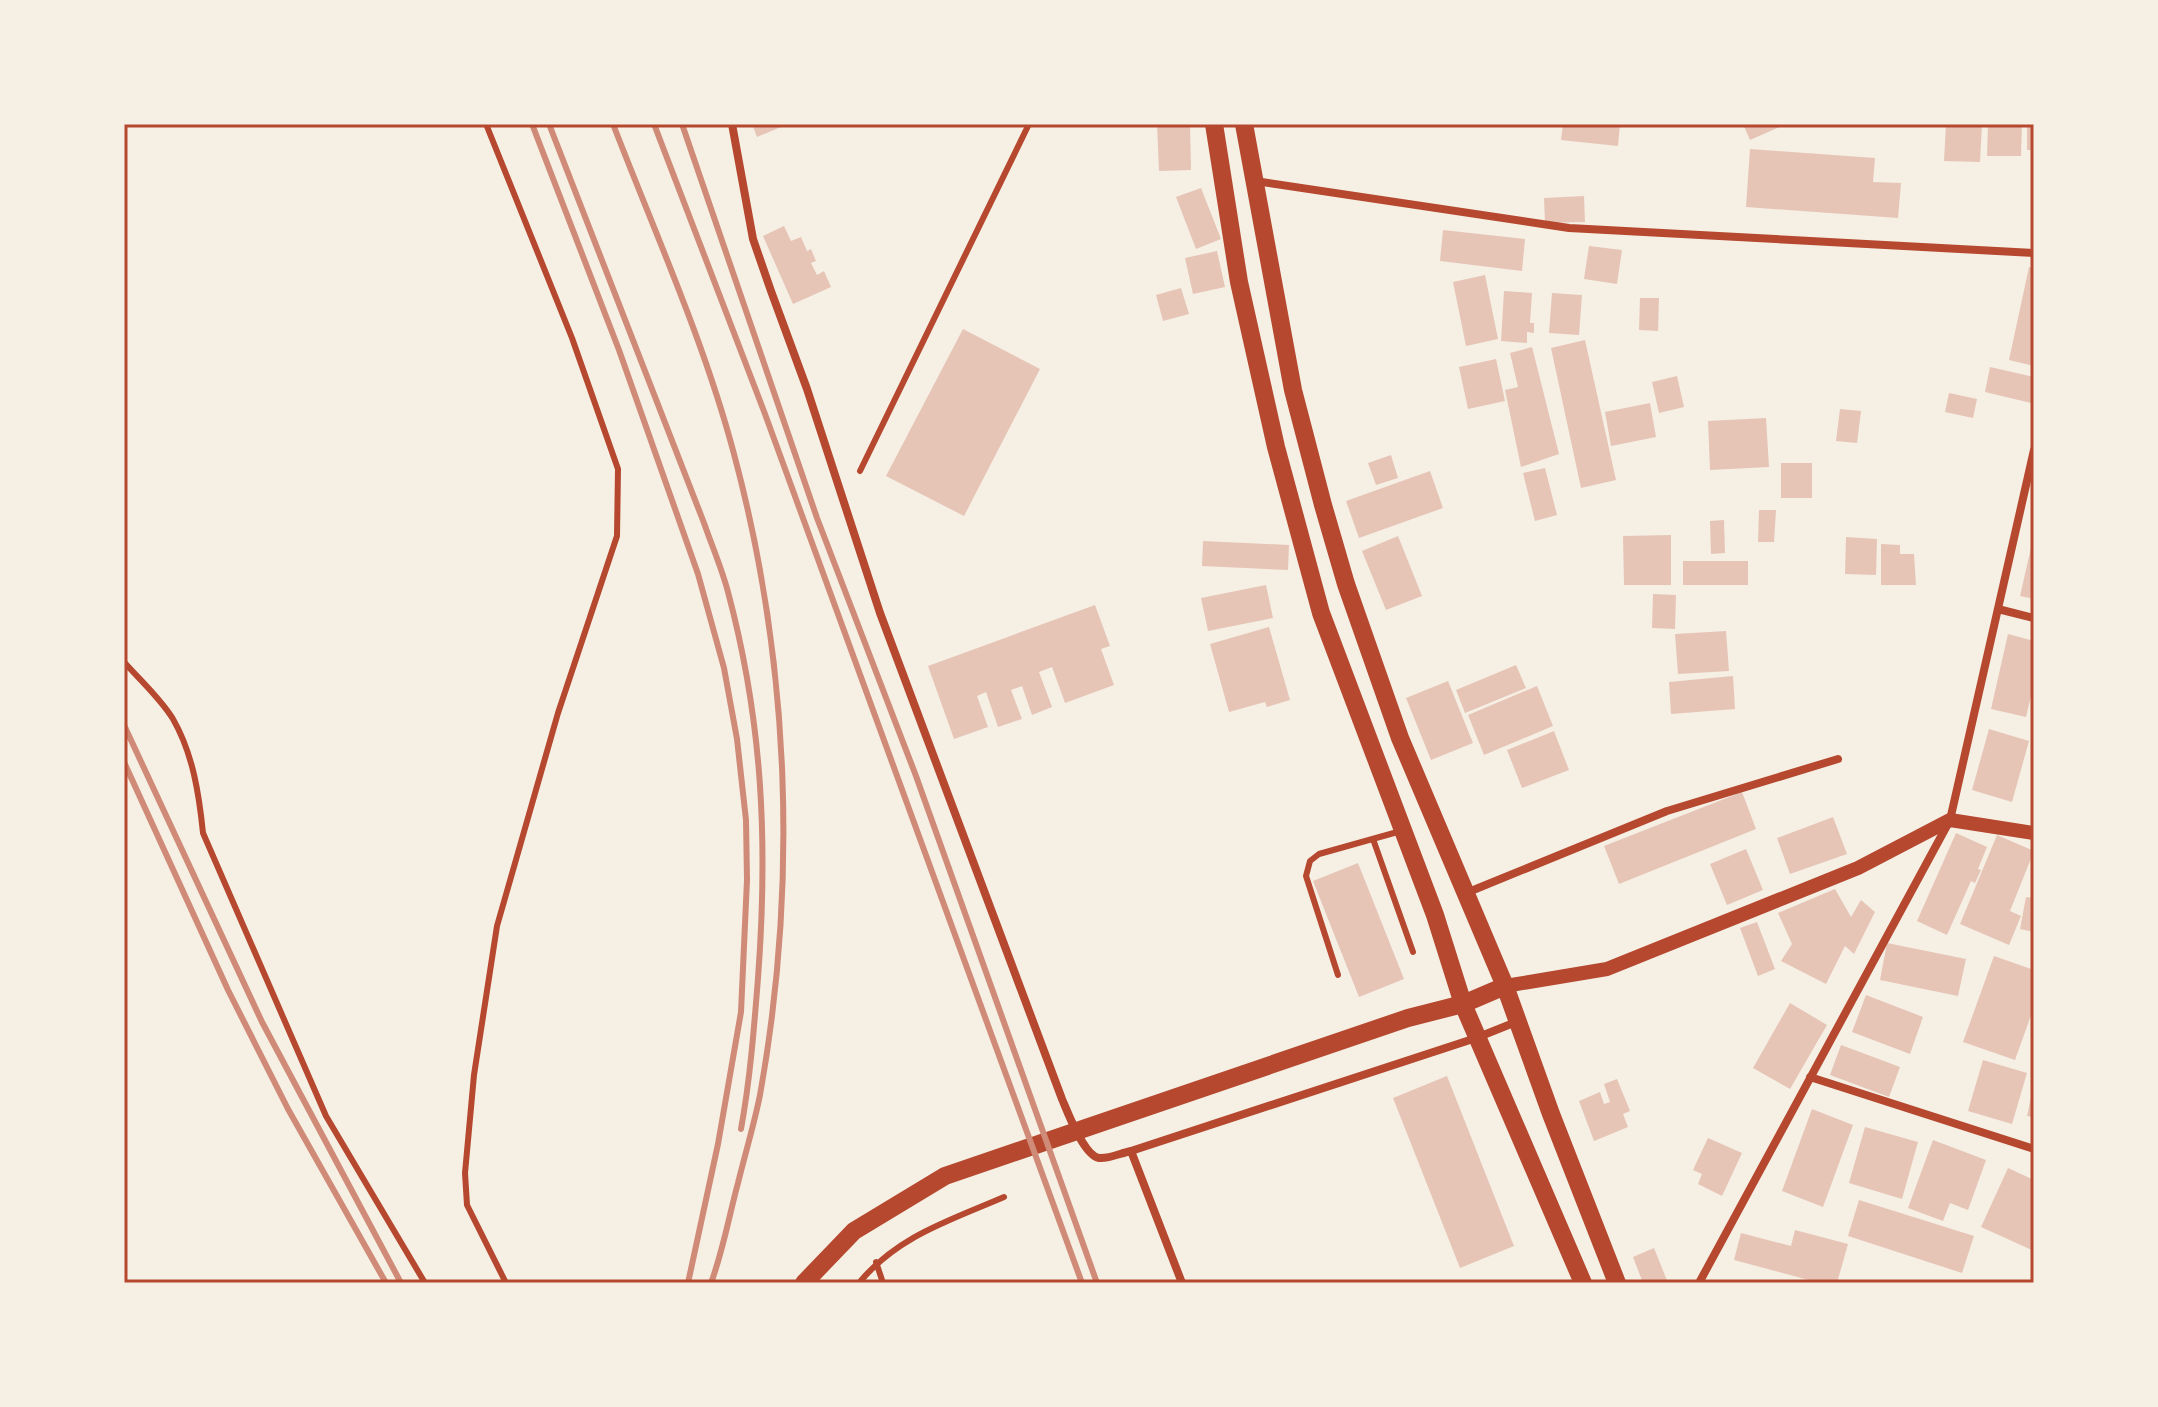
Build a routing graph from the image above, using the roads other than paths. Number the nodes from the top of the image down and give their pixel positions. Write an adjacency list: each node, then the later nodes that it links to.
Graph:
1 (486, 124): 31 (lane)
2 (732, 124): 27 (street)
3 (1029, 124): 9 (lane)
4 (1214, 124): 15 (main road)
5 (1244, 124): 6 (main road)
6 (1254, 181): 7 (street); 18 (main road)
7 (2034, 253)
8 (2034, 450): 10 (street)
9 (860, 471)
10 (1998, 609): 11 (street); 14 (street)
11 (2034, 618)
12 (124, 662): 30 (lane)
13 (1838, 759): 18 (street)
14 (1950, 820): 16 (street); 21 (street); 25 (street)
15 (1401, 831): 17 (lane); 22 (main road)
16 (2034, 833)
17 (1373, 839): 19 (lane); 20 (lane)
18 (1465, 893): 21 (main road)
19 (1413, 952)
20 (1338, 975)
21 (1505, 986): 22 (main road); 23 (main road)
22 (1463, 1004): 24 (main road); 32 (main road)
23 (1516, 1022): 24 (street); 37 (main road)
24 (1476, 1038): 27 (street); 36 (main road)
25 (1810, 1077): 26 (street); 38 (street)
26 (2034, 1149)
27 (1131, 1151): 35 (street)
28 (1004, 1197): 29 (lane)
29 (876, 1262): 33 (lane); 34 (lane)
30 (425, 1283)
31 (506, 1283)
32 (804, 1283)
33 (859, 1283)
34 (883, 1283)
35 (1182, 1283)
36 (1583, 1283)
37 (1617, 1283)
38 (1699, 1283)

